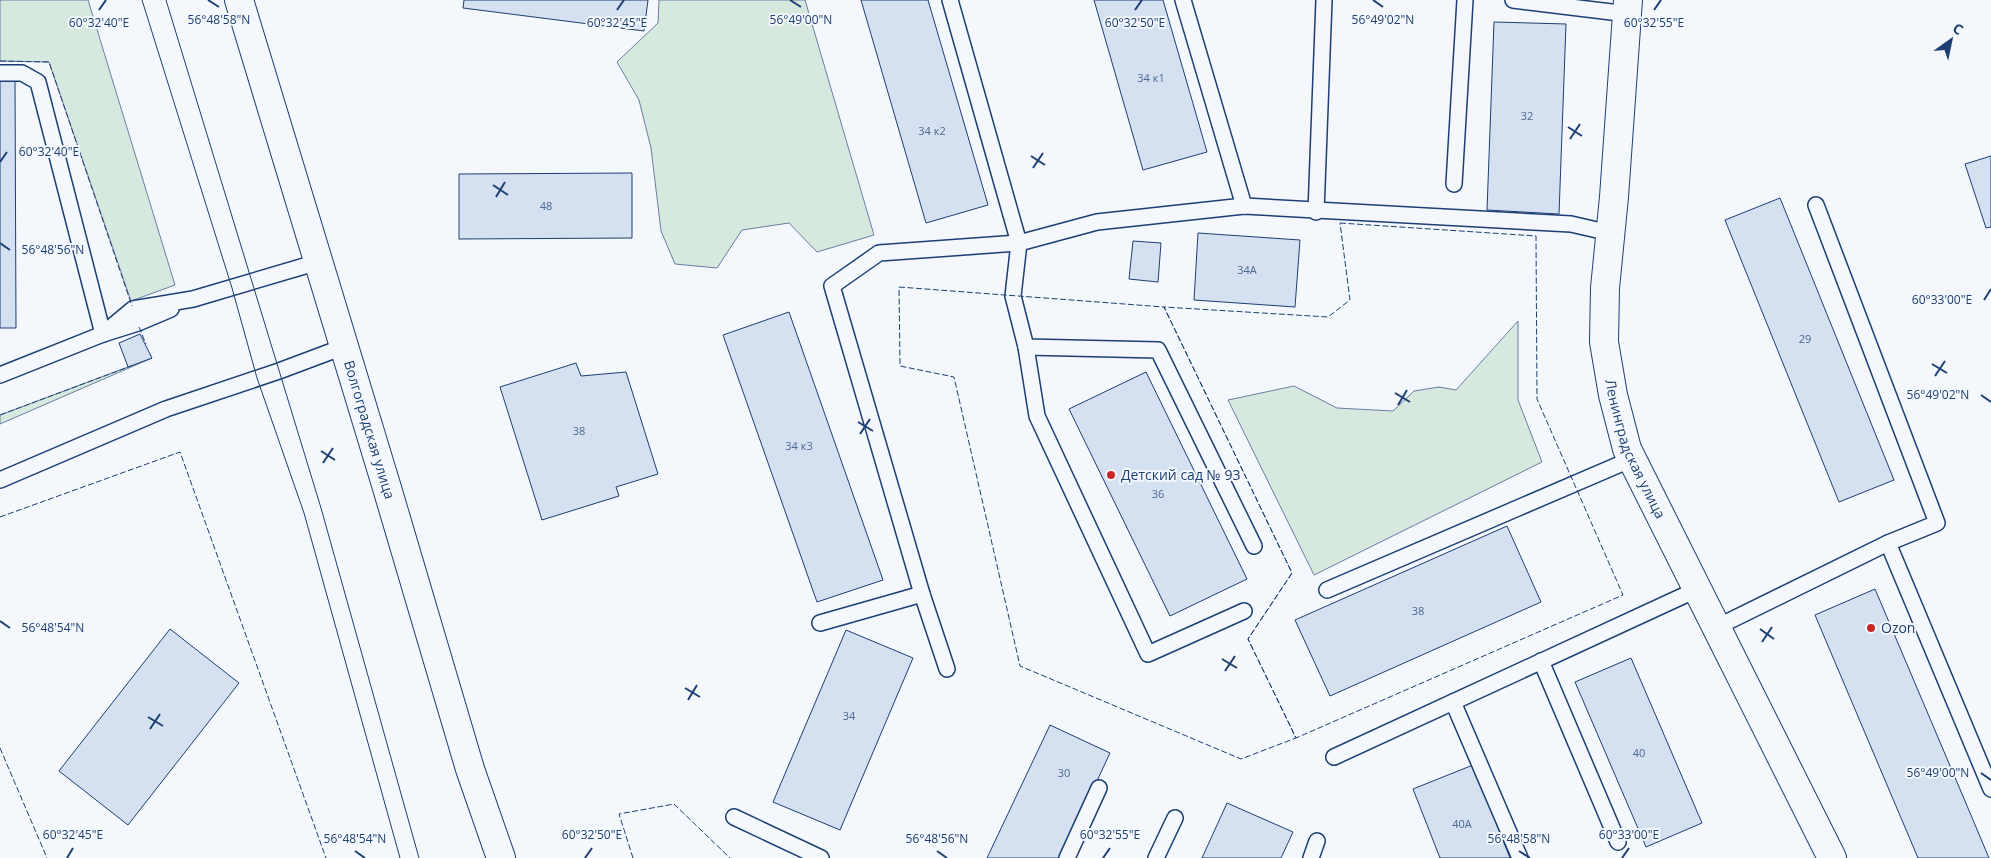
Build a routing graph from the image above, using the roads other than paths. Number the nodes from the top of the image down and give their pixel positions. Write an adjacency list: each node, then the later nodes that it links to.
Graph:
1 (238, 0): 15 (street, Волгоградская улица)
2 (950, 0): 14 (lane)
3 (1183, 0): 11 (lane)
4 (1324, 0): 12 (lane)
5 (1465, 0): 9 (lane)
6 (1513, 0): 7 (lane)
7 (1628, 7): 13 (street, Ленинградская улица)
8 (0, 73): 16 (lane)
9 (1454, 184)
10 (1816, 205): 22 (lane)
11 (1244, 206): 12 (lane); 14 (lane)
12 (1316, 212): 13 (lane)
13 (1610, 233): 20 (street, Ленинградская улица)
14 (1019, 243): 18 (lane); 26 (lane)
15 (318, 262): 16 (lane); 17 (street, Волгоградская улица)
16 (103, 334): 19 (lane)
17 (343, 347): 21 (lane); 40 (street, Волгоградская улица)
18 (1026, 347): 23 (lane); 27 (lane)
19 (0, 375)
20 (1632, 459): 24 (street, Ленинградская улица); 25 (lane)
21 (0, 480)
22 (1888, 543): 29 (lane); 35 (lane)
23 (1254, 546)
24 (1698, 588): 29 (street, Ленинградская улица); 30 (lane)
25 (1326, 590)
26 (922, 594): 28 (lane); 31 (lane)
27 (1244, 611)
28 (820, 623)
29 (1717, 627): 46 (street, Ленинградская улица)
30 (1541, 661): 32 (lane); 39 (lane)
31 (948, 669)
32 (1453, 702): 33 (lane); 45 (lane)
33 (1334, 757)
34 (1098, 788): 42 (lane)
35 (1991, 789)
36 (734, 817): 41 (lane)
37 (1175, 818): 43 (lane)
38 (1318, 842): 44 (lane)
39 (1618, 842)
40 (501, 858)
41 (821, 858)
42 (1066, 858)
43 (1156, 858)
44 (1310, 858)
45 (1520, 858)
46 (1832, 858)

